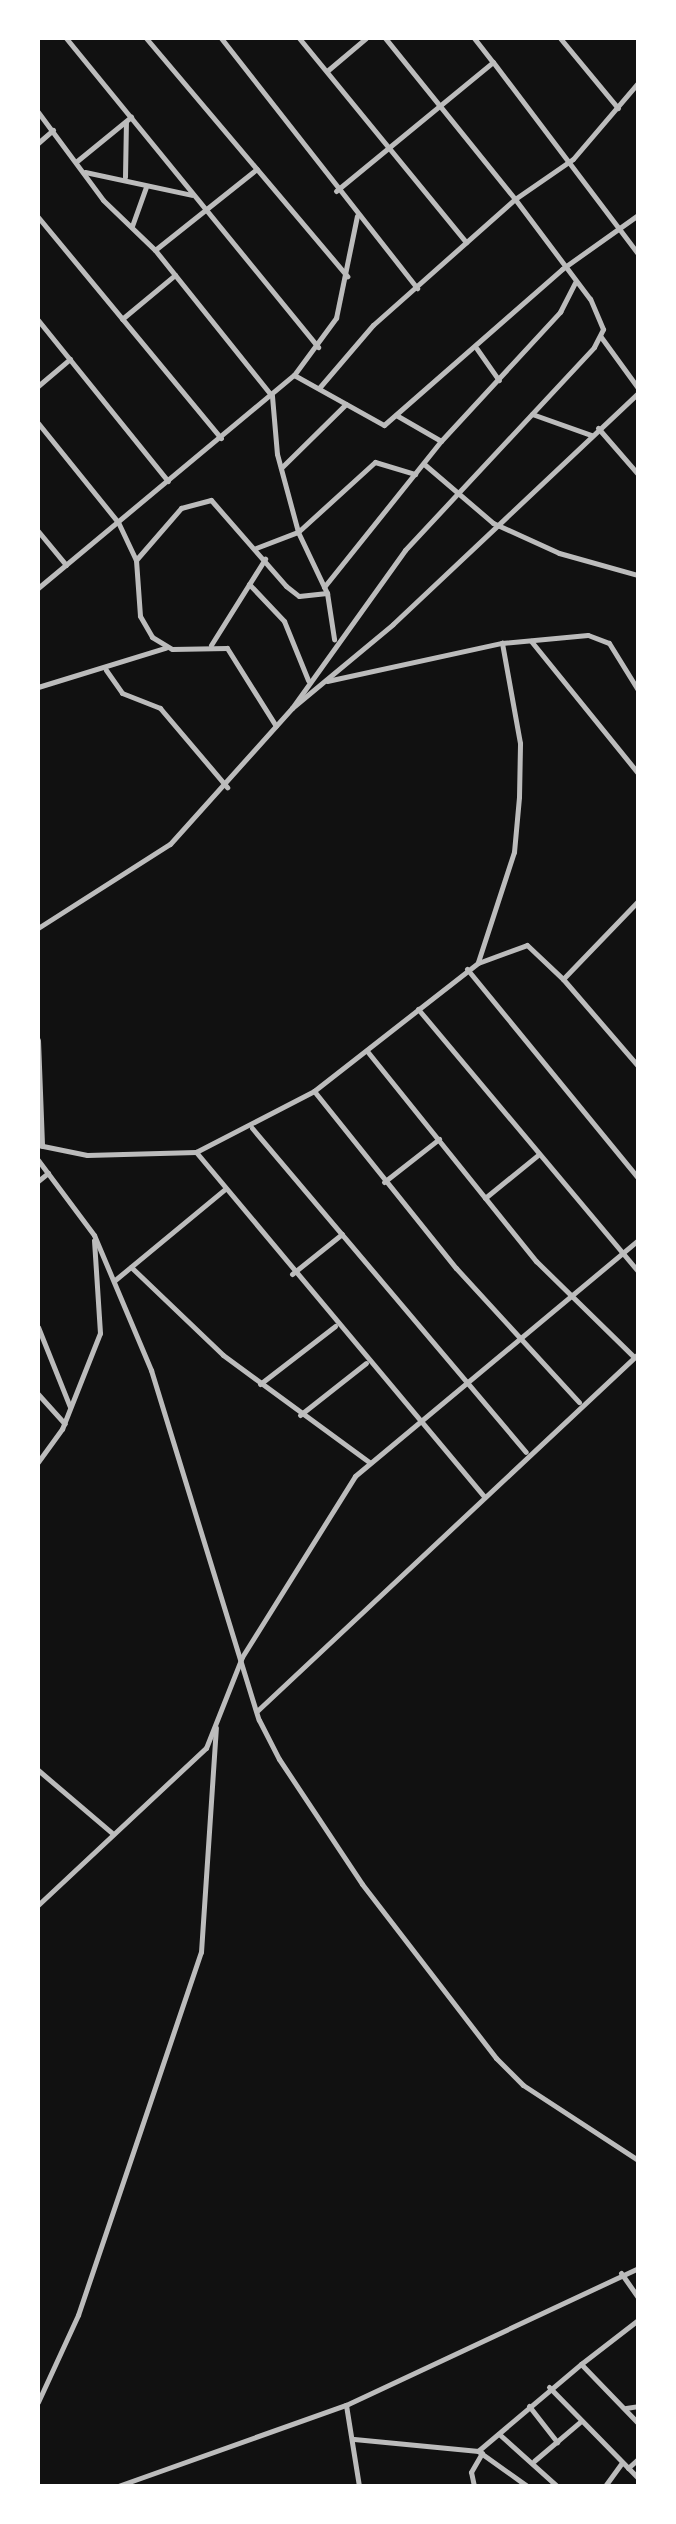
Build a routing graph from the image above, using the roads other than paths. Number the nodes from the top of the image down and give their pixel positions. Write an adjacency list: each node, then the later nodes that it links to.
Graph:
1 (66, 38): 15 (street)
2 (146, 38): 21 (street)
3 (299, 38): 10 (street)
4 (366, 38): 10 (street)
5 (385, 38): 12 (street)
6 (474, 38): 9 (street)
7 (560, 38): 13 (street)
8 (224, 39): 25 (street)
9 (493, 62): 12 (street); 19 (street)
10 (327, 71): 18 (street)
11 (638, 83): 13 (street)
12 (440, 105): 18 (street); 27 (street)
13 (618, 108): 19 (street)
14 (38, 112): 16 (street)
15 (129, 120): 20 (street); 23 (street); 26 (street)
16 (53, 130): 17 (street); 20 (street)
17 (38, 143)
18 (388, 146): 25 (street); 34 (street)
19 (573, 159): 27 (street); 33 (street)
20 (77, 161): 22 (street)
21 (257, 169): 28 (street); 39 (street)
22 (84, 172): 23 (street); 32 (street)
23 (125, 177): 24 (street)
24 (146, 187): 26 (street); 32 (street)
25 (336, 191): 30 (street)
26 (192, 195): 28 (street)
27 (515, 199): 34 (street); 37 (street)
28 (204, 211): 35 (street); 45 (street)
29 (638, 215): 33 (street)
30 (357, 216): 39 (street); 41 (street)
31 (39, 218): 42 (street)
32 (132, 226): 35 (street)
33 (621, 229): 36 (street); 37 (street)
34 (466, 242): 41 (street)
35 (155, 250): 38 (street)
36 (638, 254)
37 (562, 269): 40 (street); 46 (street)
38 (175, 275): 42 (street); 53 (street)
39 (348, 276): 45 (street)
40 (575, 283): 44 (street); 49 (street)
41 (417, 288): 51 (street)
42 (122, 319): 60 (street)
43 (38, 320): 47 (street)
44 (601, 337): 52 (street); 55 (street)
45 (318, 347): 48 (street)
46 (477, 349): 49 (street); 56 (street)
47 (70, 359): 50 (street); 66 (street)
48 (294, 375): 51 (street); 53 (street)
49 (499, 380): 61 (street)
50 (38, 386)
51 (319, 388): 54 (street)
52 (638, 390): 58 (street)
53 (272, 396): 60 (street); 63 (street)
54 (346, 404): 56 (street); 63 (street)
55 (532, 414): 59 (street); 67 (street)
56 (396, 415): 61 (street)
57 (38, 423): 68 (street)
58 (598, 428): 59 (street); 65 (street)
59 (591, 435): 69 (street)
60 (221, 438): 66 (street)
61 (441, 441): 62 (street)
62 (424, 464): 64 (street); 67 (street)
63 (280, 468): 71 (street)
64 (415, 474): 71 (street); 79 (street)
65 (638, 474)
66 (168, 481): 68 (street)
67 (452, 495): 69 (street); 80 (street)
68 (118, 522): 74 (street); 75 (street)
69 (493, 523): 76 (street); 87 (street)
70 (38, 531): 75 (street)
71 (298, 532): 72 (street); 79 (street)
72 (256, 548): 73 (street); 74 (street)
73 (265, 559): 77 (street); 79 (street)
74 (136, 560): 84 (street)
75 (66, 565): 78 (street)
76 (638, 575)
77 (249, 584): 83 (street); 86 (street)
78 (38, 588)
79 (325, 590): 80 (street)
80 (334, 641): 86 (street)
81 (531, 641): 82 (street); 89 (street); 92 (street)
82 (502, 643): 87 (street); 96 (street)
83 (211, 645): 84 (street); 91 (street)
84 (165, 648): 85 (street)
85 (106, 670): 88 (street); 93 (street)
86 (308, 681): 90 (street)
87 (326, 682): 90 (street)
88 (38, 687)
89 (638, 690)
90 (292, 708): 91 (street)
91 (276, 726): 93 (street)
92 (638, 773)
93 (227, 787): 95 (street)
94 (638, 901): 98 (street)
95 (38, 928)
96 (478, 963): 97 (street); 98 (street)
97 (467, 969): 99 (street); 111 (street)
98 (563, 979): 102 (street)
99 (418, 1009): 101 (street); 108 (street)
100 (38, 1040): 106 (street)
101 (367, 1051): 103 (street); 105 (street)
102 (638, 1066)
103 (314, 1091): 104 (street); 113 (street)
104 (252, 1128): 107 (street); 116 (street)
105 (439, 1139): 113 (street); 115 (street)
106 (40, 1146): 107 (street)
107 (196, 1152): 114 (street)
108 (538, 1155): 115 (street); 119 (street)
109 (38, 1160): 110 (street)
110 (48, 1173): 112 (street); 117 (street)
111 (638, 1178)
112 (38, 1181)
113 (384, 1182): 127 (street)
114 (225, 1189): 120 (street); 122 (street)
115 (485, 1198): 124 (street)
116 (342, 1234): 122 (street); 130 (street)
117 (94, 1235): 123 (street); 134 (street)
118 (638, 1240): 119 (street)
119 (620, 1254): 121 (street); 124 (street)
120 (131, 1267): 123 (street); 131 (street)
121 (638, 1271)
122 (292, 1274): 125 (street)
123 (115, 1280): 142 (street)
124 (573, 1294): 127 (street); 128 (street)
125 (335, 1326): 129 (street); 131 (street)
126 (38, 1328): 134 (street)
127 (522, 1338): 130 (street); 133 (street)
128 (636, 1355): 133 (street)
129 (366, 1363): 135 (street); 136 (street)
130 (467, 1381): 136 (street); 138 (street)
131 (260, 1384): 135 (street)
132 (38, 1394): 137 (street)
133 (579, 1402): 138 (street)
134 (71, 1409): 137 (street)
135 (300, 1415): 140 (street)
136 (416, 1423): 140 (street); 141 (street)
137 (65, 1424): 139 (street)
138 (526, 1452): 141 (street)
139 (38, 1462)
140 (369, 1462): 142 (street)
141 (484, 1497): 143 (street)
142 (242, 1657): 143 (street); 144 (street)
143 (257, 1711): 148 (street)
144 (216, 1723): 146 (street); 155 (street)
145 (38, 1770): 146 (street)
146 (112, 1833): 147 (street)
147 (38, 1905)
148 (638, 2160)
149 (638, 2268): 150 (street)
150 (621, 2273): 151 (street); 157 (street)
151 (638, 2297)
152 (638, 2320): 153 (street)
153 (581, 2364): 154 (street); 160 (street)
154 (549, 2387): 158 (street); 161 (street)
155 (40, 2390): 156 (street)
156 (38, 2402)
157 (346, 2405): 164 (street); 172 (street)
158 (529, 2406): 163 (street); 165 (street)
159 (638, 2406): 160 (street)
160 (625, 2408): 162 (street)
161 (580, 2422): 165 (street); 169 (street)
162 (638, 2423)
163 (499, 2434): 166 (street); 168 (street)
164 (354, 2439): 166 (street); 173 (street)
165 (557, 2442): 168 (street)
166 (480, 2452): 174 (street); 175 (street)
167 (638, 2459): 170 (street)
168 (534, 2461): 176 (street)
169 (622, 2463): 170 (street); 177 (street)
170 (628, 2468): 171 (street)
171 (638, 2478)
172 (118, 2486)
173 (359, 2486)
174 (474, 2486)
175 (527, 2486)
176 (557, 2486)
177 (605, 2486)

